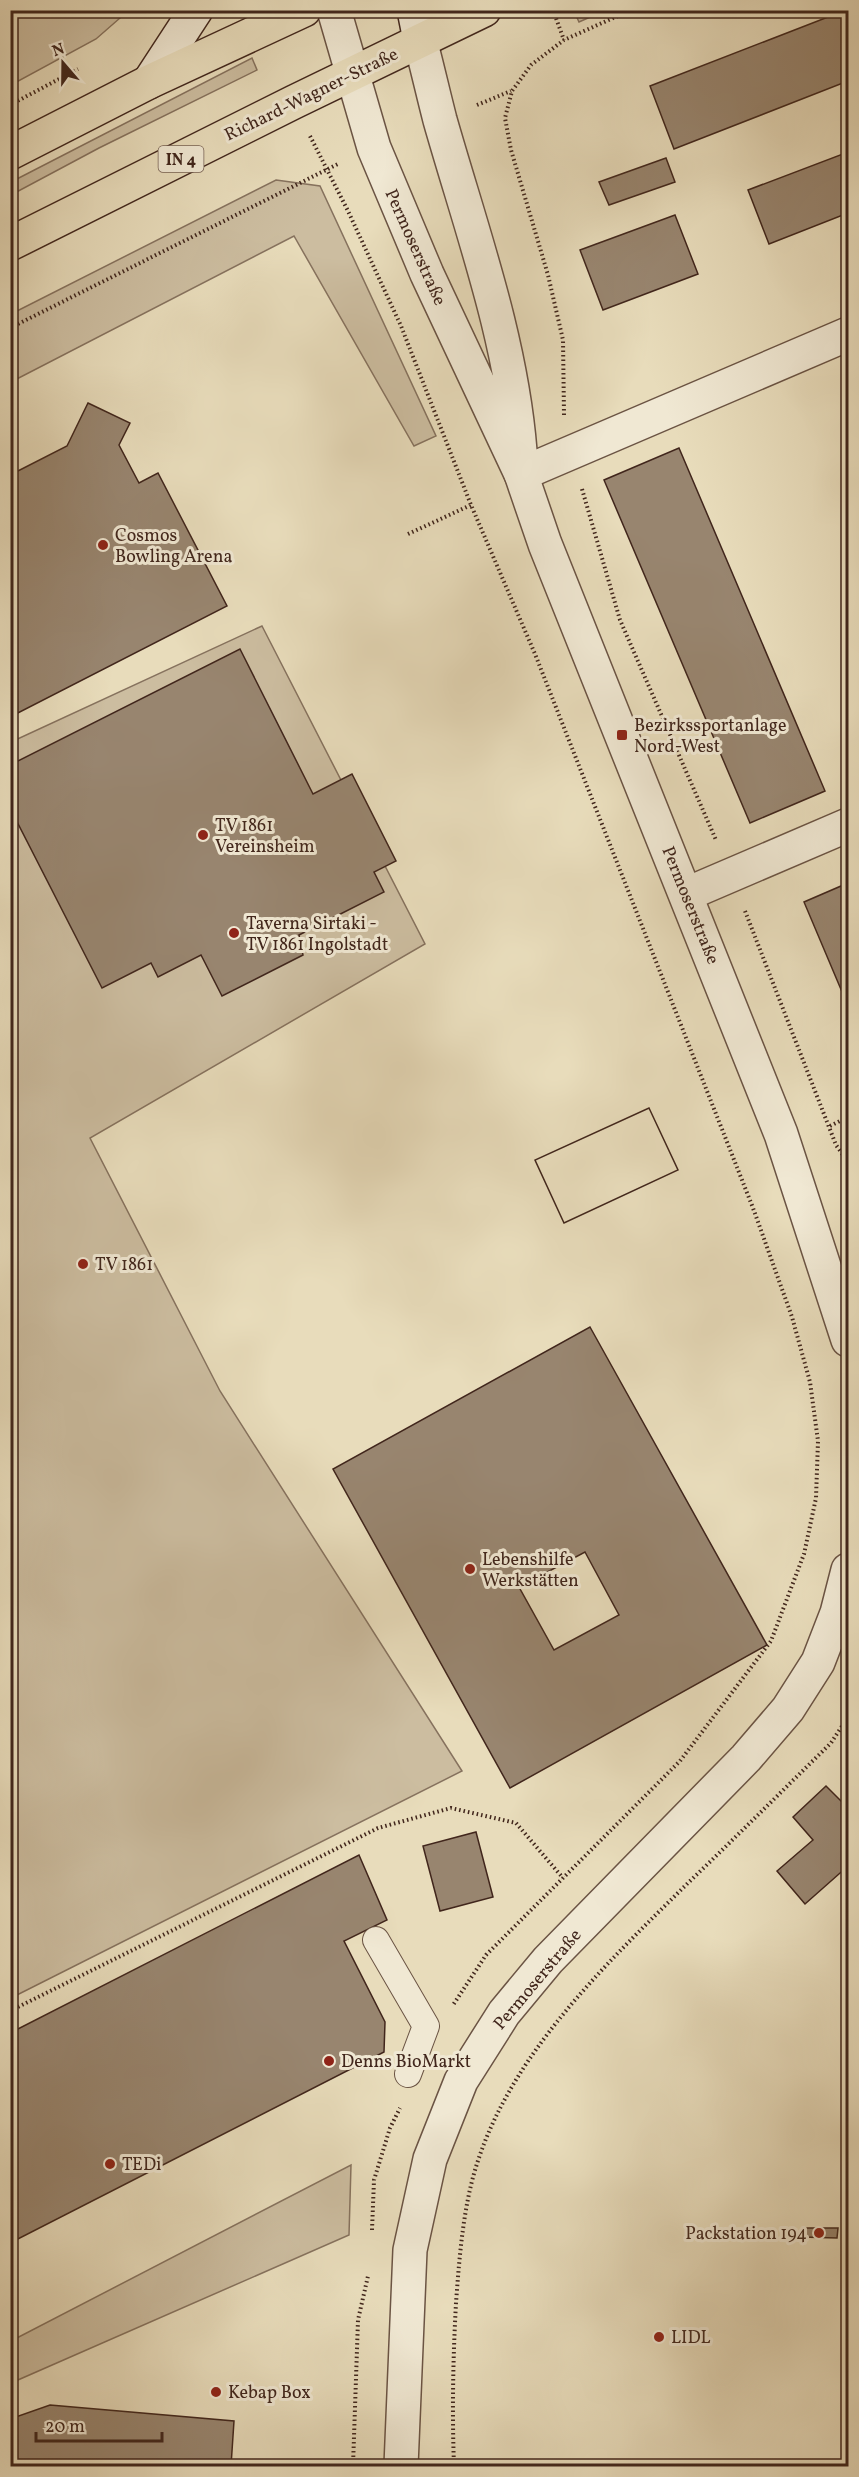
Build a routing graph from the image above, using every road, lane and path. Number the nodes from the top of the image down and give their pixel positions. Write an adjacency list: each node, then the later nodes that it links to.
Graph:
1 (196, 10): 11 (street)
2 (304, 10): 11 (main road)
3 (334, 10): 10 (street, Permoserstraße)
4 (484, 10): 7 (main road, Richard-Wagner-Straße)
5 (553, 10): 8 (path)
6 (631, 10): 8 (path)
7 (417, 25): 10 (main road, Richard-Wagner-Straße / IN 4); 18 (street, Permoserstraße)
8 (564, 40): 17 (path)
9 (78, 69): 12 (path)
10 (352, 74): 14 (main road, Richard-Wagner-Straße / IN 4); 18 (street, Permoserstraße)
11 (149, 82): 13 (main road)
12 (10, 105)
13 (10, 153)
14 (10, 244)
15 (10, 328): 19 (path)
16 (849, 334): 17 (street)
17 (573, 452): 18 (street); 22 (path)
18 (521, 474): 23 (street, Permoserstraße)
19 (471, 505): 20 (path); 30 (path)
20 (408, 534)
21 (849, 825): 22 (street)
22 (731, 875): 23 (street); 25 (path)
23 (687, 894): 27 (street, Permoserstraße)
24 (849, 1117): 25 (path)
25 (830, 1125): 26 (path)
26 (849, 1162)
27 (849, 1340)
28 (849, 1570): 39 (street, Permoserstraße)
29 (849, 1717): 40 (path)
30 (563, 1878): 32 (path); 33 (path)
31 (376, 1940): 34 (lane)
32 (10, 2011)
33 (448, 2014)
34 (408, 2074)
35 (404, 2101): 36 (path)
36 (372, 2239)
37 (369, 2274): 38 (path)
38 (353, 2466)
39 (401, 2466)
40 (454, 2466)

